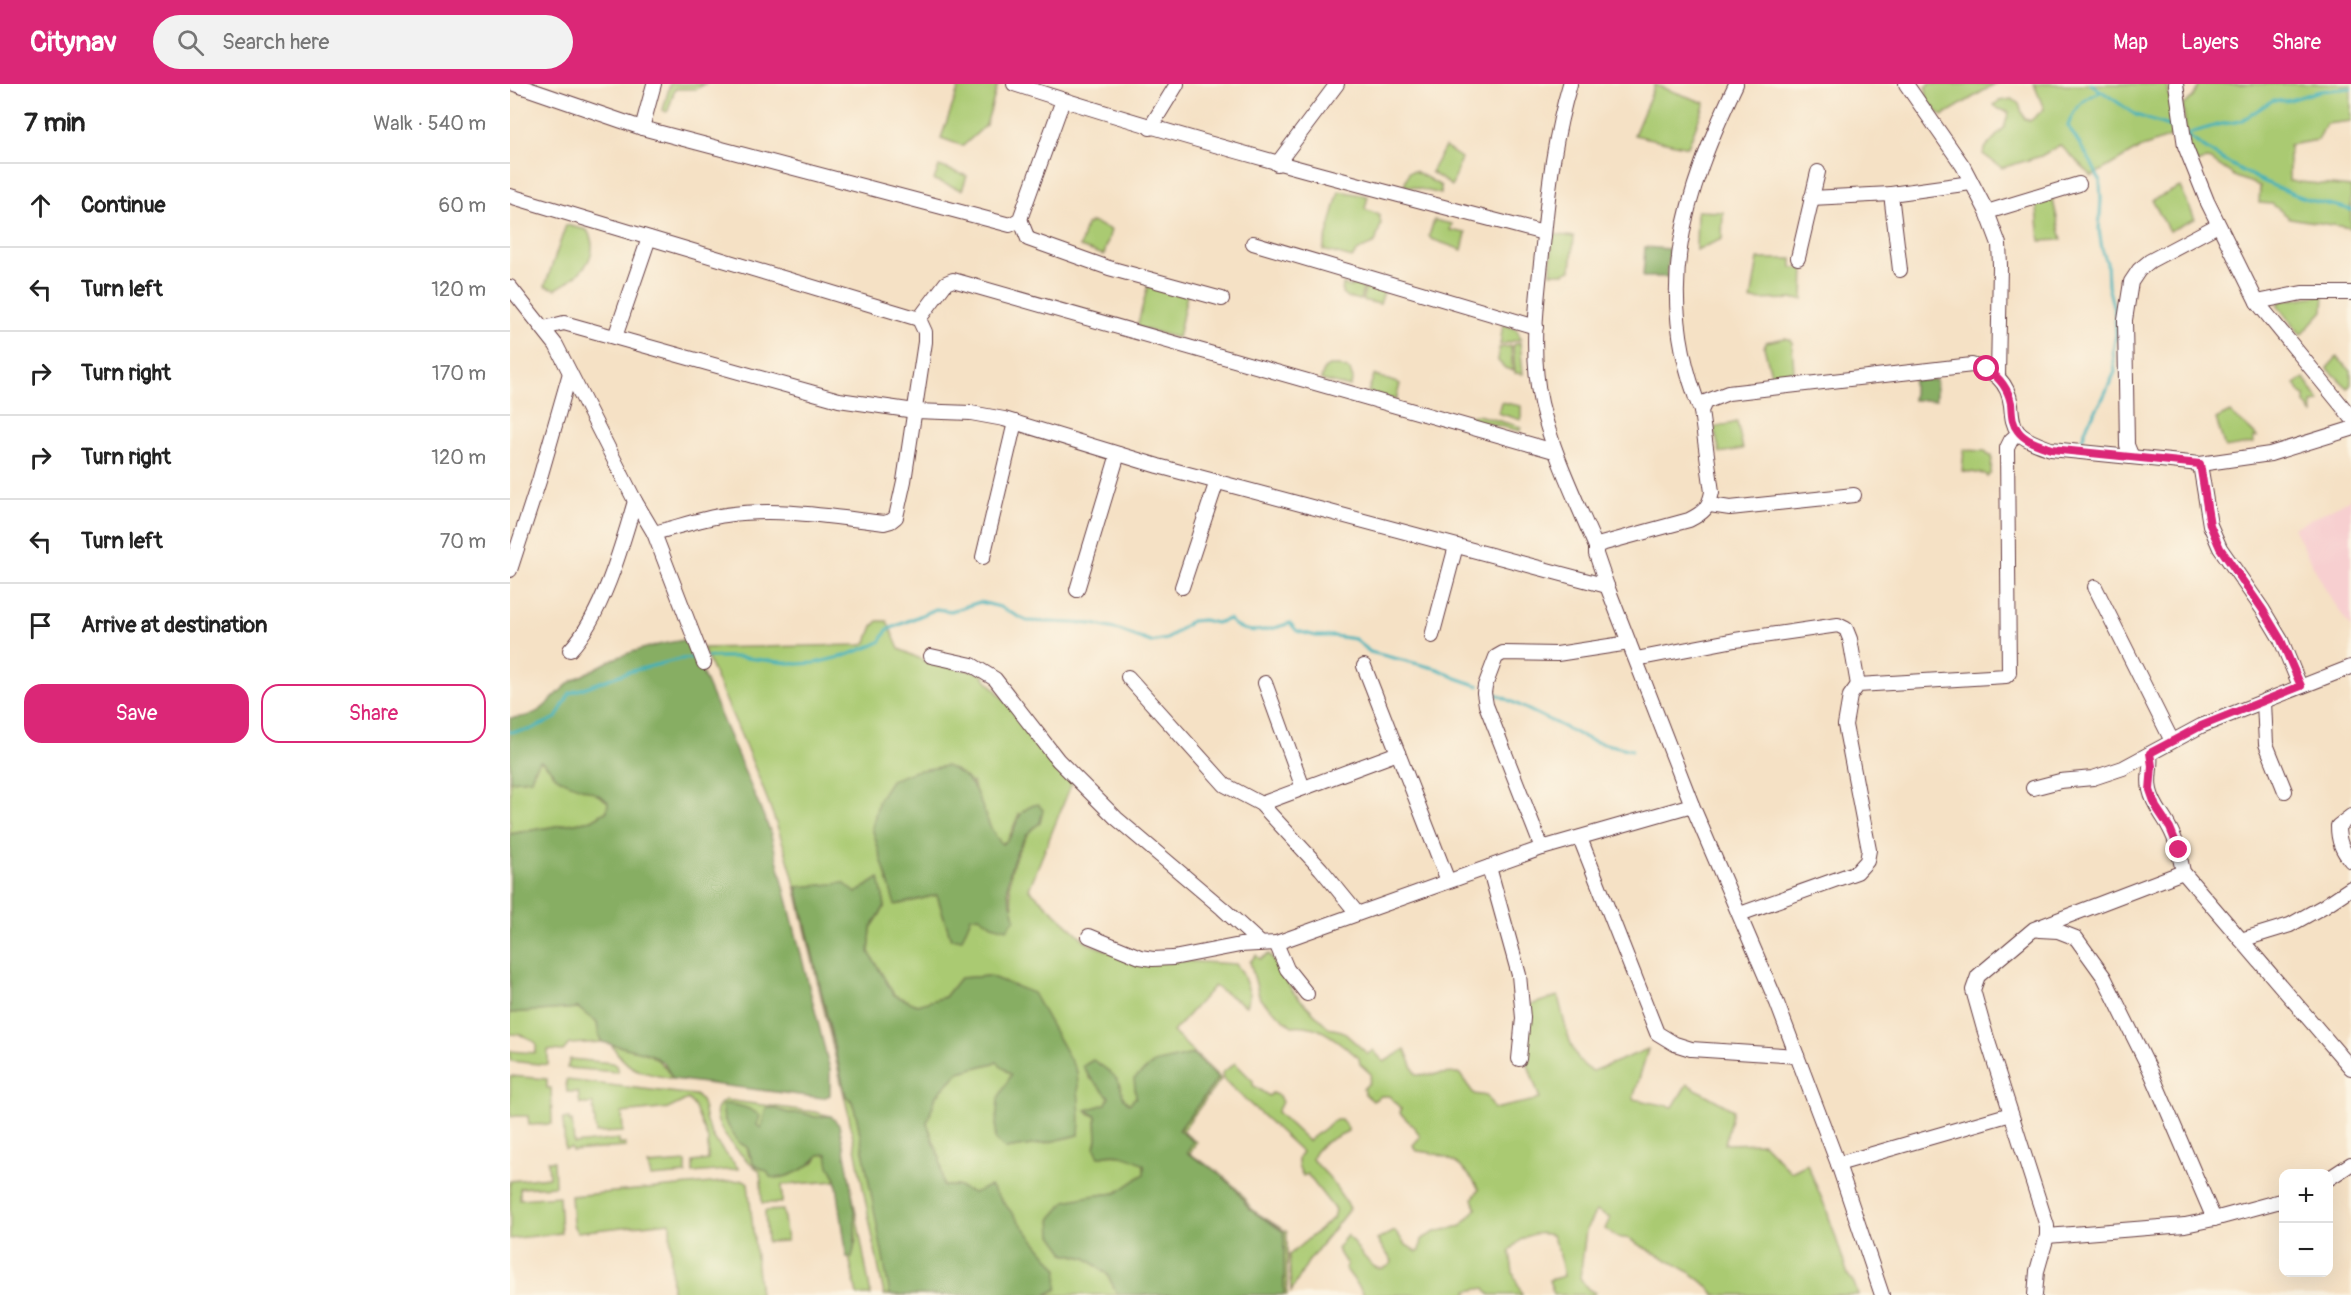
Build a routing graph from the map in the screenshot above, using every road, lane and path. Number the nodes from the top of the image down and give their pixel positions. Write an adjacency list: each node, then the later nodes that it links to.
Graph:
1 (654, 84): 11 (street)
2 (1014, 84): 10 (street)
3 (1177, 84): 12 (street)
4 (1337, 84): 13 (street)
5 (1567, 84): 23 (street)
6 (1736, 84): 40 (street)
7 (1906, 84): 15 (street)
8 (2176, 84): 22 (street)
9 (518, 85): 11 (street)
10 (1063, 100): 12 (street); 21 (street)
11 (642, 128): 21 (street)
12 (1150, 128): 13 (street)
13 (1277, 164): 23 (street)
14 (1818, 172): 19 (street)
15 (1971, 183): 17 (street); 20 (street)
16 (2079, 184): 20 (street)
17 (1891, 194): 19 (street); 27 (street)
18 (510, 196): 24 (street)
19 (1811, 198): 26 (street)
20 (1987, 212): 38 (street)
21 (1020, 219): 31 (street)
22 (2218, 225): 32 (street); 47 (street)
23 (1544, 233): 34 (street)
24 (648, 238): 33 (street); 36 (street)
25 (1253, 243): 34 (street)
26 (1798, 258)
27 (1899, 270)
28 (510, 287): 30 (street)
29 (2351, 293): 32 (street)
30 (516, 300): 35 (street)
31 (1222, 300)
32 (2257, 302): 41 (street)
33 (919, 319): 39 (street); 45 (street)
34 (1536, 327): 45 (street)
35 (544, 328): 36 (street); 37 (street)
36 (615, 337): 39 (street)
37 (570, 374): 51 (street); 57 (street)
38 (1998, 376): 40 (street); 44 (street)
39 (915, 411): 42 (street); 53 (street)
40 (1701, 411): 52 (street)
41 (2351, 417)
42 (1015, 422): 46 (street); 56 (street)
43 (2351, 429): 48 (street)
44 (2019, 433): 47 (street); 72 (street)
45 (1554, 451): 55 (street)
46 (1118, 454): 49 (street); 61 (street)
47 (2132, 457): 48 (street)
48 (2200, 464): 73 (street)
49 (1217, 482): 54 (street); 60 (street)
50 (1854, 495): 52 (street)
51 (635, 501): 53 (street); 64 (street)
52 (1710, 505): 55 (street)
53 (654, 533): 67 (street)
54 (1456, 546): 58 (street); 62 (street)
55 (1596, 547): 58 (street)
56 (982, 557)
57 (510, 570)
58 (1607, 586): 63 (street)
59 (2096, 586): 75 (street)
60 (1182, 587)
61 (1077, 591)
62 (1432, 636)
63 (1629, 643): 66 (street); 85 (street)
64 (570, 650)
65 (931, 656): 96 (street)
66 (1636, 659): 72 (street); 82 (street)
67 (704, 663)
68 (1364, 666): 76 (street)
69 (2351, 667): 73 (street)
70 (1128, 677): 81 (street)
71 (1265, 683): 78 (street)
72 (1858, 685): 92 (street)
73 (2301, 686): 74 (street)
74 (2264, 702): 75 (street); 80 (street)
75 (2172, 741): 77 (street)
76 (1398, 753): 78 (street); 89 (street)
77 (2150, 753): 79 (street); 88 (street)
78 (1303, 788): 81 (street)
79 (2033, 788)
80 (2285, 791)
81 (1260, 804): 91 (street)
82 (1692, 805): 84 (street); 92 (street)
83 (2351, 816): 86 (street)
84 (1580, 838): 85 (street); 99 (street)
85 (1542, 848): 87 (street)
86 (2351, 861)
87 (1489, 867): 89 (street); 100 (street)
88 (2183, 872): 93 (street); 95 (street)
89 (1448, 880): 91 (street)
90 (2351, 888): 95 (street)
91 (1357, 913): 97 (street)
92 (1740, 914): 99 (street)
93 (2034, 929): 102 (street); 107 (street)
94 (1089, 936): 96 (street)
95 (2241, 940): 101 (street)
96 (1260, 943): 97 (street)
97 (1276, 943): 98 (street)
98 (1307, 994)
99 (1797, 1056): 103 (street)
100 (1519, 1059)
101 (2351, 1068)
102 (2011, 1114): 103 (street); 108 (street)
103 (1838, 1164): 109 (street)
104 (2351, 1164): 105 (street)
105 (2333, 1176)
106 (2279, 1201): 107 (street)
107 (2214, 1219): 108 (street)
108 (2047, 1236): 110 (street)
109 (1882, 1295)
110 (2035, 1295)

